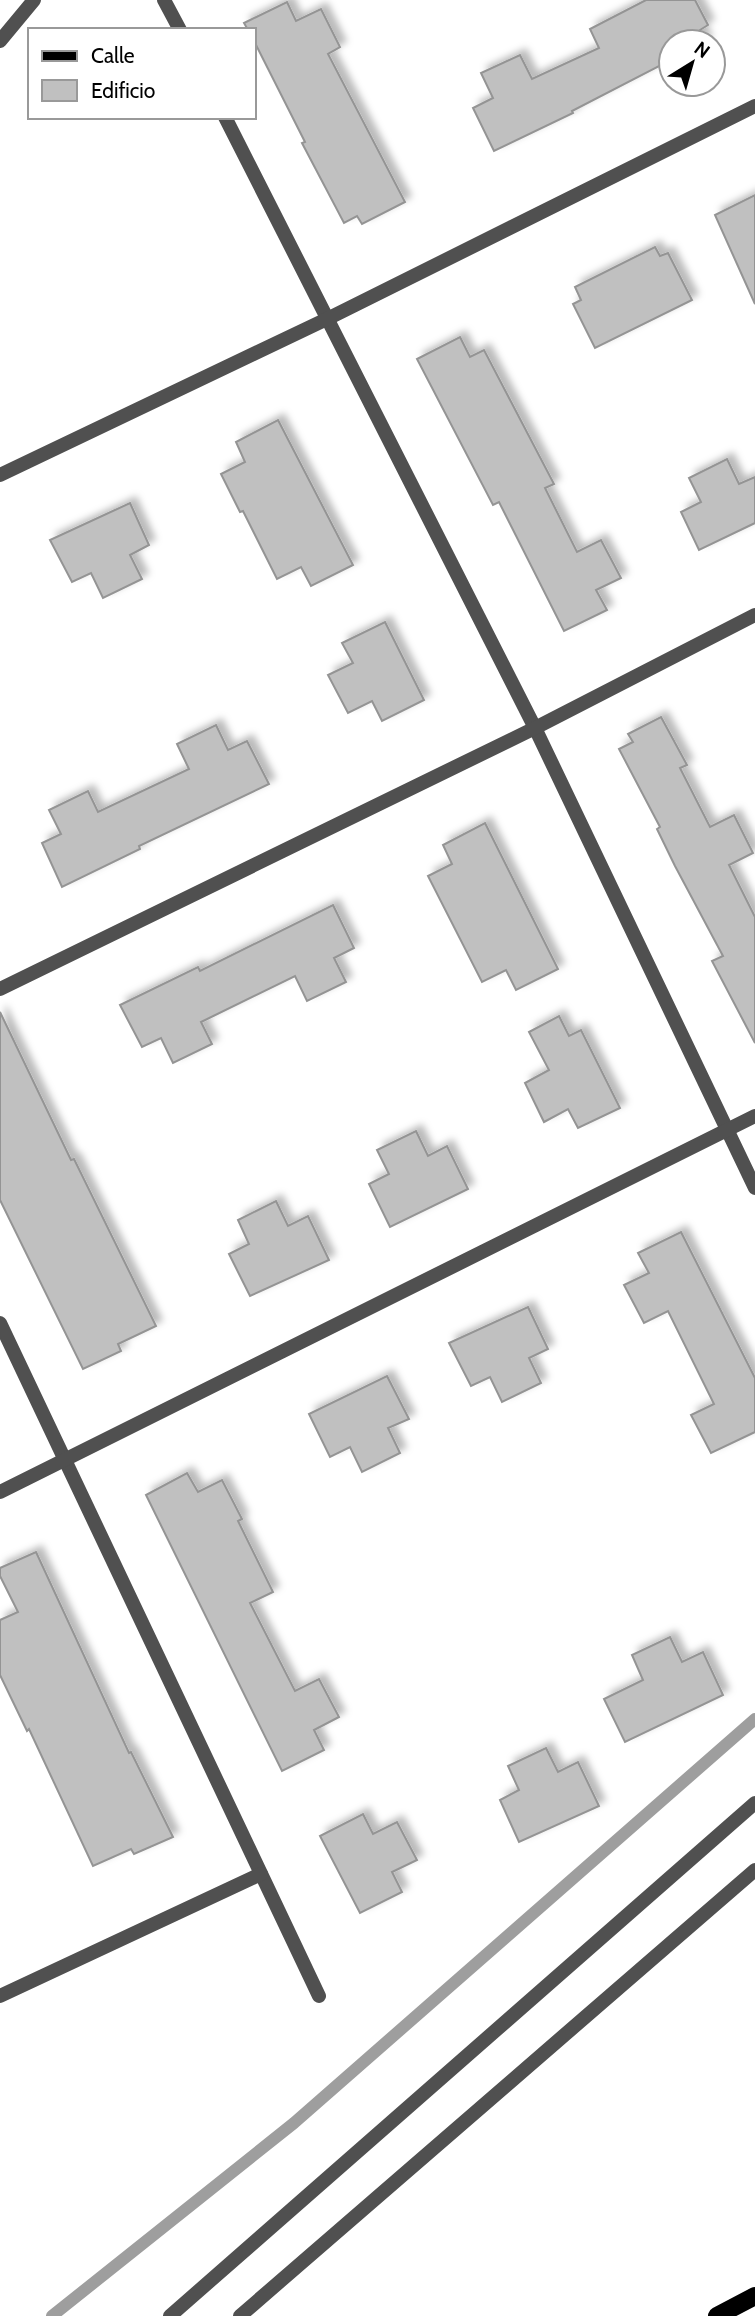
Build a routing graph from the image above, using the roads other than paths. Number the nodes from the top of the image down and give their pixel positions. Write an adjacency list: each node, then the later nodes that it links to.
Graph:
1 (34, 0): 4 (street)
2 (164, 0): 3 (street)
3 (179, 28)
4 (0, 41)
5 (755, 106): 7 (street)
6 (226, 119): 7 (street)
7 (329, 318): 8 (street); 10 (street)
8 (0, 475)
9 (755, 615): 10 (street)
10 (535, 728): 11 (street); 13 (street)
11 (0, 989)
12 (755, 1116): 13 (street)
13 (726, 1131): 14 (street); 16 (street)
14 (755, 1188)
15 (0, 1323): 16 (street)
16 (66, 1460): 17 (street); 20 (street)
17 (0, 1492)
18 (755, 1803): 24 (street)
19 (755, 1870): 25 (street)
20 (261, 1874): 21 (street); 22 (street)
21 (0, 1996)
22 (319, 1996)
23 (755, 2296): 26 (main road)
24 (170, 2316)
25 (240, 2316)
26 (717, 2316)

